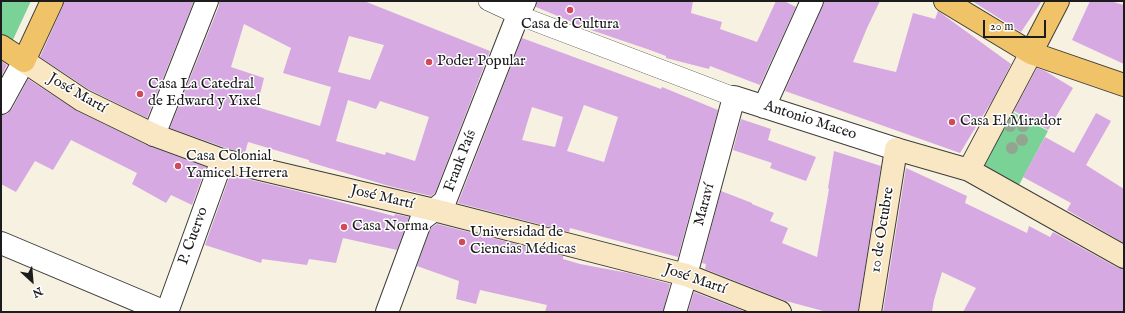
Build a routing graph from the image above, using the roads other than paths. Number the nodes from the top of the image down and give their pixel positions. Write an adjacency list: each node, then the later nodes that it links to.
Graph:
1 (52, 1): 10 (main road)
2 (207, 1): 15 (street)
3 (488, 1): 7 (street, Antonio Maceo)
4 (945, 1): 9 (main road)
5 (1058, 1): 9 (main road)
6 (810, 2): 14 (street)
7 (522, 8): 12 (street, Antonio Maceo); 19 (street, Frank País)
8 (1, 46): 10 (main road, José Martí)
9 (1032, 53): 11 (main road); 18 (main road)
10 (24, 61): 13 (street); 15 (main road, José Martí)
11 (1124, 85)
12 (734, 97): 14 (street, Antonio Maceo); 22 (street, Maraví)
13 (1, 103)
14 (764, 107): 16 (street, Antonio Maceo)
15 (154, 135): 17 (main road, José Martí)
16 (896, 149): 18 (main road, Antonio Maceo); 27 (main road, 10 de Octubre)
17 (222, 160): 19 (main road, José Martí); 23 (street, P. Cuervo)
18 (969, 170): 21 (main road, Antonio Maceo)
19 (434, 210): 22 (main road, José Martí); 24 (street, Frank País)
20 (1, 243): 23 (street)
21 (1124, 257)
22 (686, 275): 25 (street, Maraví); 26 (main road, José Martí)
23 (166, 312)
24 (387, 312)
25 (675, 312)
26 (780, 312)
27 (870, 312)

